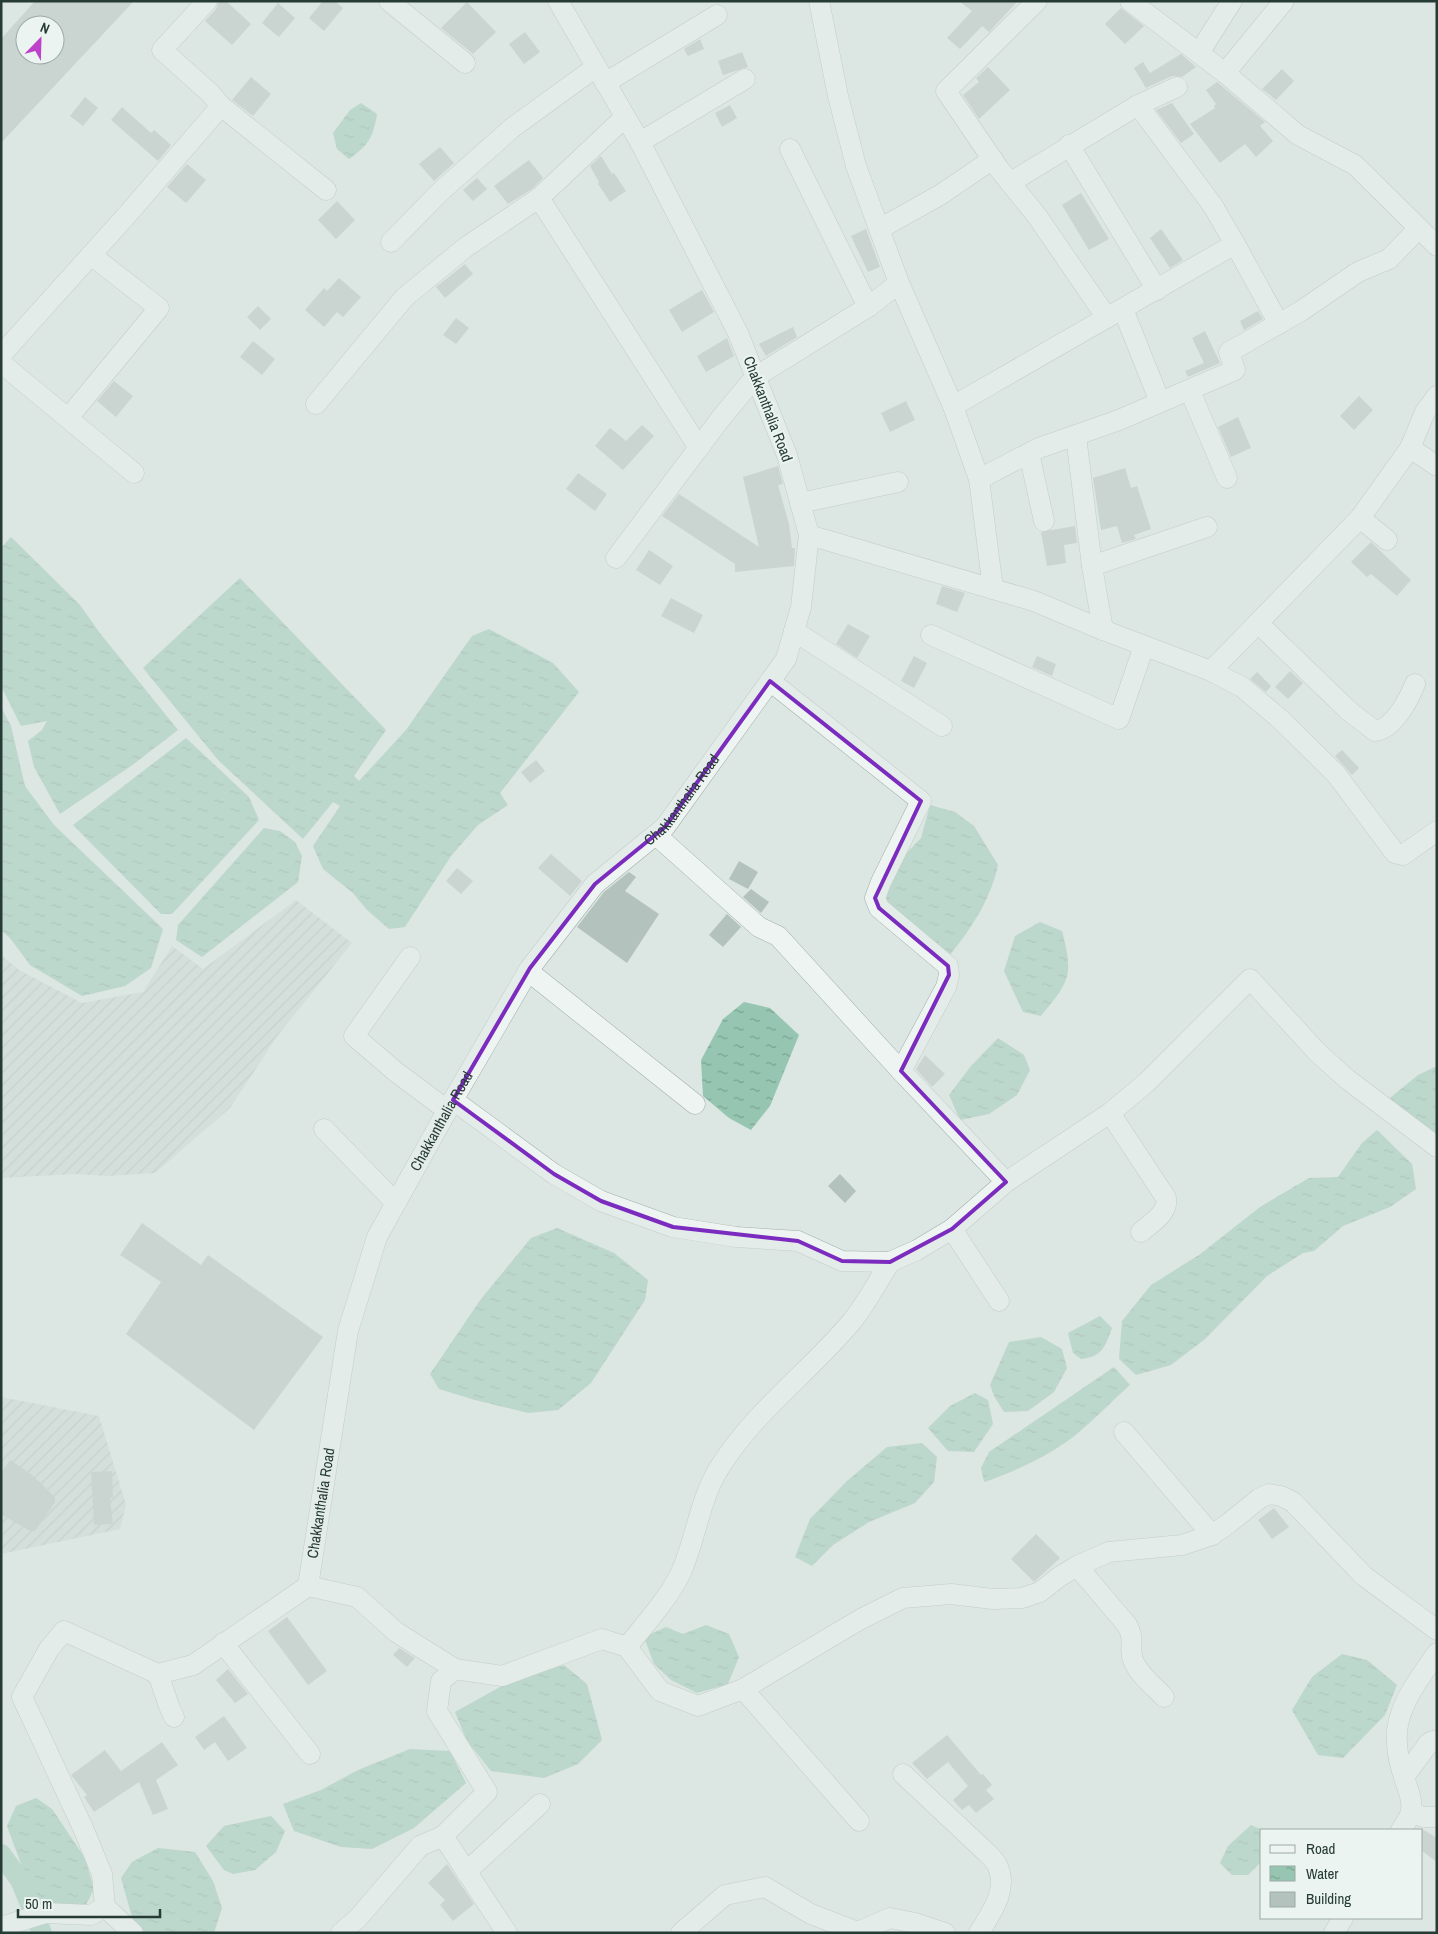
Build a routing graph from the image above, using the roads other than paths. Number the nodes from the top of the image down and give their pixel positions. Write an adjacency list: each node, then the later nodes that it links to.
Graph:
1 (207, 1): 17 (street)
2 (389, 1): 11 (street)
3 (558, 1): 13 (street, Chakkanthalia Road)
4 (819, 1): 26 (street)
5 (1037, 1): 22 (street)
6 (1131, 1): 10 (street)
7 (1232, 1): 10 (street)
8 (1284, 1): 12 (street)
9 (717, 15): 13 (street)
10 (1199, 53): 12 (street)
11 (465, 63)
12 (1226, 73): 27 (street)
13 (601, 75): 18 (street, Chakkanthalia Road); 28 (street)
14 (745, 79): 19 (street)
15 (1176, 87): 16 (street)
16 (1138, 105): 20 (street); 29 (street)
17 (221, 106): 24 (street); 31 (street)
18 (625, 117): 19 (street, Chakkanthalia Road); 25 (street)
19 (640, 142): 39 (street, Chakkanthalia Road)
20 (1069, 145): 23 (street); 33 (street)
21 (790, 148): 34 (street)
22 (993, 160): 23 (street); 26 (street)
23 (1011, 182): 35 (street)
24 (326, 190)
25 (539, 198): 43 (street); 47 (street)
26 (879, 229): 32 (street)
27 (1418, 229): 30 (street); 36 (street)
28 (391, 242)
29 (1235, 244): 33 (street); 36 (street)
30 (1437, 246)
31 (91, 255): 37 (street); 45 (street)
32 (899, 283): 34 (street); 44 (street)
33 (1157, 290): 35 (street)
34 (868, 307): 39 (street)
35 (1115, 313): 42 (street); 44 (street)
36 (1279, 324): 40 (street)
37 (1, 355)
38 (1, 363): 45 (street)
39 (756, 377): 47 (street); 55 (street, Chakkanthalia Road)
40 (1190, 391): 42 (street); 52 (street)
41 (1437, 396): 48 (street)
42 (1160, 402): 46 (street)
43 (316, 404)
44 (953, 406): 53 (street)
45 (68, 418): 51 (street)
46 (1076, 436): 49 (street); 62 (street)
47 (699, 448): 61 (street)
48 (1410, 448): 50 (street); 56 (street)
49 (1029, 453): 53 (street); 57 (street)
50 (1437, 466)
51 (134, 473)
52 (1227, 478)
53 (978, 479): 63 (street)
54 (898, 482): 55 (street)
55 (800, 503): 59 (street, Chakkanthalia Road)
56 (1360, 518): 60 (street); 64 (street)
57 (1044, 520)
58 (1207, 528): 62 (street)
59 (809, 535): 63 (street); 66 (street, Chakkanthalia Road)
60 (1387, 540)
61 (616, 558)
62 (1092, 566): 65 (street)
63 (992, 589): 65 (street)
64 (1258, 623): 69 (street); 71 (street)
65 (1103, 630): 68 (street)
66 (794, 631): 70 (street, Chakkanthalia Road); 72 (street)
67 (931, 635): 68 (street)
68 (1144, 646): 69 (street)
69 (1212, 671): 73 (street)
70 (770, 681): 74 (street, Chakkanthalia Road); 77 (street)
71 (1415, 684)
72 (942, 726)
73 (1437, 831)
74 (656, 835): 76 (street, Chakkanthalia Road); 77 (street)
75 (410, 957): 79 (street)
76 (528, 972): 78 (street); 79 (street, Chakkanthalia Road)
77 (901, 1071): 83 (street)
78 (695, 1104)
79 (450, 1106): 84 (street, Chakkanthalia Road); 87 (street)
80 (1110, 1113): 82 (street); 83 (street); 86 (street)
81 (324, 1129): 84 (street)
82 (1437, 1147)
83 (1006, 1182): 85 (street)
84 (396, 1203): 92 (street, Chakkanthalia Road)
85 (952, 1229): 87 (street); 88 (street)
86 (1141, 1232)
87 (890, 1262): 95 (street)
88 (999, 1301)
89 (1124, 1432): 90 (street)
90 (1212, 1535): 91 (street); 93 (street)
91 (1077, 1566): 99 (street); 100 (street)
92 (308, 1586): 94 (street); 97 (street)
93 (1437, 1630)
94 (223, 1643): 98 (street); 103 (street)
95 (627, 1646): 97 (street); 99 (street)
96 (1437, 1653): 105 (street)
97 (455, 1669): 111 (street)
98 (158, 1674): 101 (street); 113 (street)
99 (743, 1689): 109 (street)
100 (1164, 1697)
101 (174, 1717)
102 (1437, 1742): 105 (street)
103 (310, 1754)
104 (902, 1774): 121 (street)
105 (1404, 1777): 107 (street)
106 (540, 1804): 112 (street)
107 (1411, 1812): 108 (street); 110 (street)
108 (1437, 1816)
109 (859, 1820)
110 (1402, 1829)
111 (442, 1836): 112 (street); 117 (street)
112 (466, 1872): 118 (street)
113 (105, 1907): 115 (street); 116 (street)
114 (1342, 1919): 122 (street)
115 (1, 1927)
116 (133, 1933)
117 (342, 1933)
118 (507, 1933)
119 (681, 1933): 120 (street)
120 (945, 1933)
121 (979, 1933)
122 (1334, 1933)

